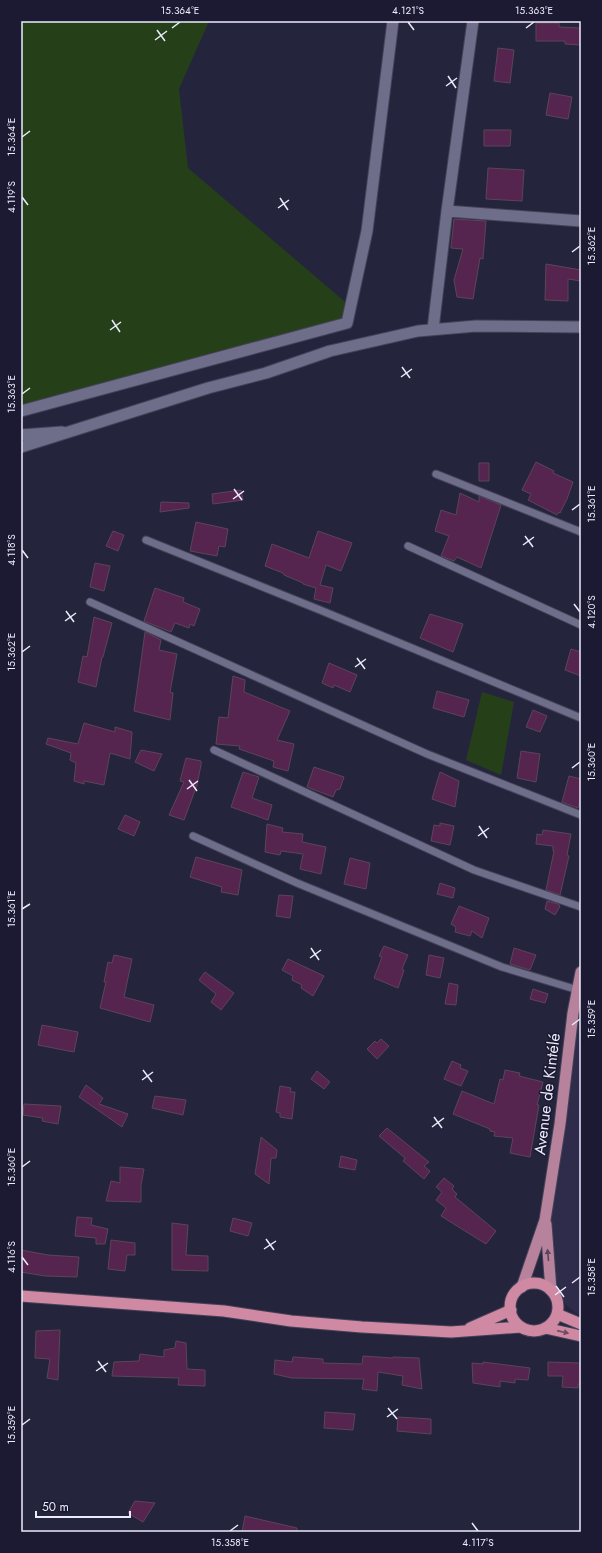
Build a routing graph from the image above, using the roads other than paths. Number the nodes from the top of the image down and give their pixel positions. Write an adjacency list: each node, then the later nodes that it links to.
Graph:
1 (394, 21): 7 (street)
2 (473, 21): 3 (street)
3 (447, 211): 4 (street); 6 (street)
4 (581, 221)
5 (581, 327): 6 (street)
6 (433, 330): 8 (street)
7 (21, 411)
8 (74, 431): 9 (street); 10 (street)
9 (21, 435)
10 (21, 447)
11 (436, 474): 12 (lane)
12 (581, 532)
13 (146, 540): 17 (lane)
14 (408, 546): 16 (lane)
15 (90, 602): 19 (lane)
16 (581, 625)
17 (581, 718)
18 (214, 750): 21 (lane)
19 (581, 815)
20 (193, 836): 23 (lane)
21 (581, 907)
22 (581, 972): 23 (main road, Avenue de Kintélé)
23 (579, 990): 24 (main road, Avenue de Kintélé)
24 (577, 1014): 25 (main road, Avenue de Kintélé)
25 (545, 1220): 26 (main road, Avenue de Kintélé); 27 (main road, Avenue de Kintélé, one-way to 25)
26 (522, 1287): 27 (highway); 29 (highway)
27 (551, 1290): 30 (highway)
28 (21, 1296): 34 (highway)
29 (511, 1310): 32 (highway); 34 (highway)
30 (557, 1314): 31 (highway); 33 (highway)
31 (581, 1324)
32 (521, 1327): 33 (highway); 34 (highway)
33 (545, 1328): 35 (highway, one-way to 35)
34 (462, 1331)
35 (581, 1336)

